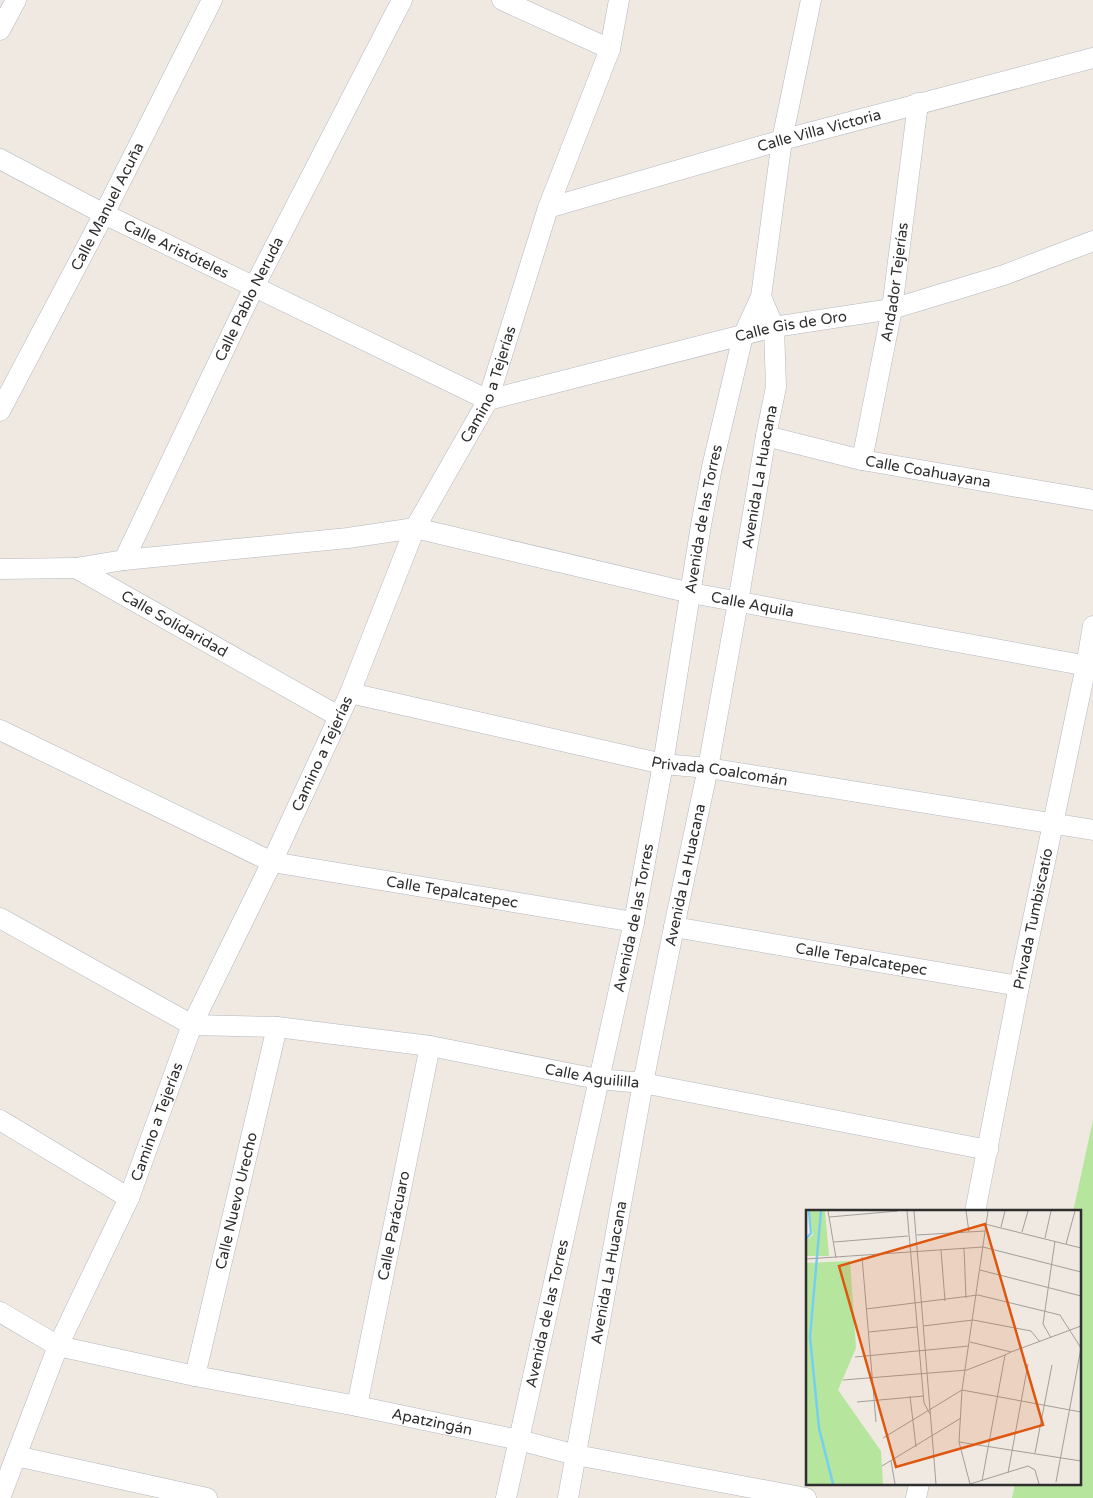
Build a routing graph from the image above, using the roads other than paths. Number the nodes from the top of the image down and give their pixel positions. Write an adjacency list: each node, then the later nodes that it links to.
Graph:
1 (16, 0): 7 (street)
2 (212, 0): 14 (street, Calle Manuel Acuña)
3 (402, 0): 16 (street, Calle Pablo Neruda)
4 (502, 0): 8 (street)
5 (619, 0): 8 (street, Camino a Tejerías)
6 (811, 0): 11 (street)
7 (0, 30)
8 (610, 49): 13 (street, Camino a Tejerías)
9 (1093, 58): 10 (street, Calle Villa Victoria)
10 (918, 103): 11 (street, Calle Villa Victoria); 18 (street, Andador Tejerías)
11 (782, 140): 13 (street, Calle Villa Victoria); 17 (street)
12 (0, 159): 14 (street, Calle Aristóteles)
13 (548, 208): 21 (street, Camino a Tejerías)
14 (104, 214): 16 (street, Calle Aristóteles); 22 (street, Calle Manuel Acuña)
15 (1093, 241): 18 (street, Calle Gis de Oro)
16 (254, 287): 21 (street, Calle Aristóteles); 27 (street, Calle Pablo Neruda)
17 (760, 297): 19 (street, Avenida La Huacana); 20 (street)
18 (892, 309): 19 (street, Calle Gis de Oro); 24 (street, Andador Tejerías)
19 (774, 327): 20 (street, Calle Gis de Oro); 23 (street, Avenida La Huacana)
20 (743, 336): 21 (street, Calle Gis de Oro); 30 (street, Avenida de las Torres)
21 (488, 400): 26 (street, Camino a Tejerías)
22 (0, 411)
23 (766, 436): 24 (street, Calle Coahuayana); 31 (street, Avenida La Huacana)
24 (862, 460): 25 (street, Calle Coahuayana)
25 (1093, 500)
26 (415, 528): 27 (street); 30 (street, Calle Aquila); 34 (street, Camino a Tejerías)
27 (124, 560): 28 (street)
28 (76, 568): 29 (street); 35 (street, Calle Solidaridad)
29 (0, 569)
30 (691, 593): 31 (street, Calle Aquila); 37 (street, Avenida de las Torres)
31 (738, 602): 33 (street, Calle Aquila); 38 (street, Avenida La Huacana)
32 (1093, 626): 33 (street, Privada Tumbiscatío)
33 (1090, 666): 39 (street, Privada Tumbiscatío)
34 (350, 693): 35 (street, Camino a Tejerías); 37 (street, Privada Coalcomán)
35 (338, 716): 41 (street, Camino a Tejerías)
36 (0, 730): 41 (street, Calle Tepalcatepec)
37 (663, 764): 38 (street, Privada Coalcomán); 43 (street, Avenida de las Torres)
38 (708, 768): 39 (street, Privada Coalcomán); 44 (street, Avenida La Huacana)
39 (1053, 824): 40 (street, Privada Coalcomán); 45 (street, Privada Tumbiscatío)
40 (1093, 830)
41 (272, 862): 43 (street, Calle Tepalcatepec); 46 (street, Camino a Tejerías)
42 (0, 918): 46 (street)
43 (634, 922): 49 (street, Avenida de las Torres)
44 (674, 927): 45 (street, Calle Tepalcatepec); 50 (street, Avenida La Huacana)
45 (1019, 986): 52 (street, Privada Tumbiscatío)
46 (192, 1025): 47 (street, Calle Aguililla); 53 (street, Camino a Tejerías)
47 (277, 1026): 48 (street, Calle Aguililla); 57 (street, Calle Nuevo Urecho)
48 (430, 1046): 49 (street, Calle Aguililla); 58 (street, Calle Parácuaro)
49 (598, 1079): 50 (street, Calle Aguililla); 59 (street, Avenida de las Torres)
50 (644, 1083): 52 (street, Calle Aguililla); 60 (street, Avenida La Huacana)
51 (0, 1120): 53 (street)
52 (988, 1150): 54 (street, Privada Tumbiscatío)
53 (129, 1198): 56 (street, Camino a Tejerías)
54 (975, 1210)
55 (0, 1312): 56 (street, Apatzingán)
56 (58, 1346): 57 (street, Apatzingán); 61 (street, Camino a Tejerías)
57 (194, 1376): 58 (street, Apatzingán)
58 (357, 1406): 59 (street, Apatzingán)
59 (519, 1440): 60 (street, Apatzingán); 65 (street, Avenida de las Torres)
60 (576, 1455): 66 (street); 67 (street, Apatzingán)
61 (16, 1456): 62 (street); 63 (street, Camino a Tejerías)
62 (127, 1489): 64 (street)
63 (0, 1498)
64 (207, 1498)
65 (506, 1498)
66 (568, 1498)
67 (806, 1498)

